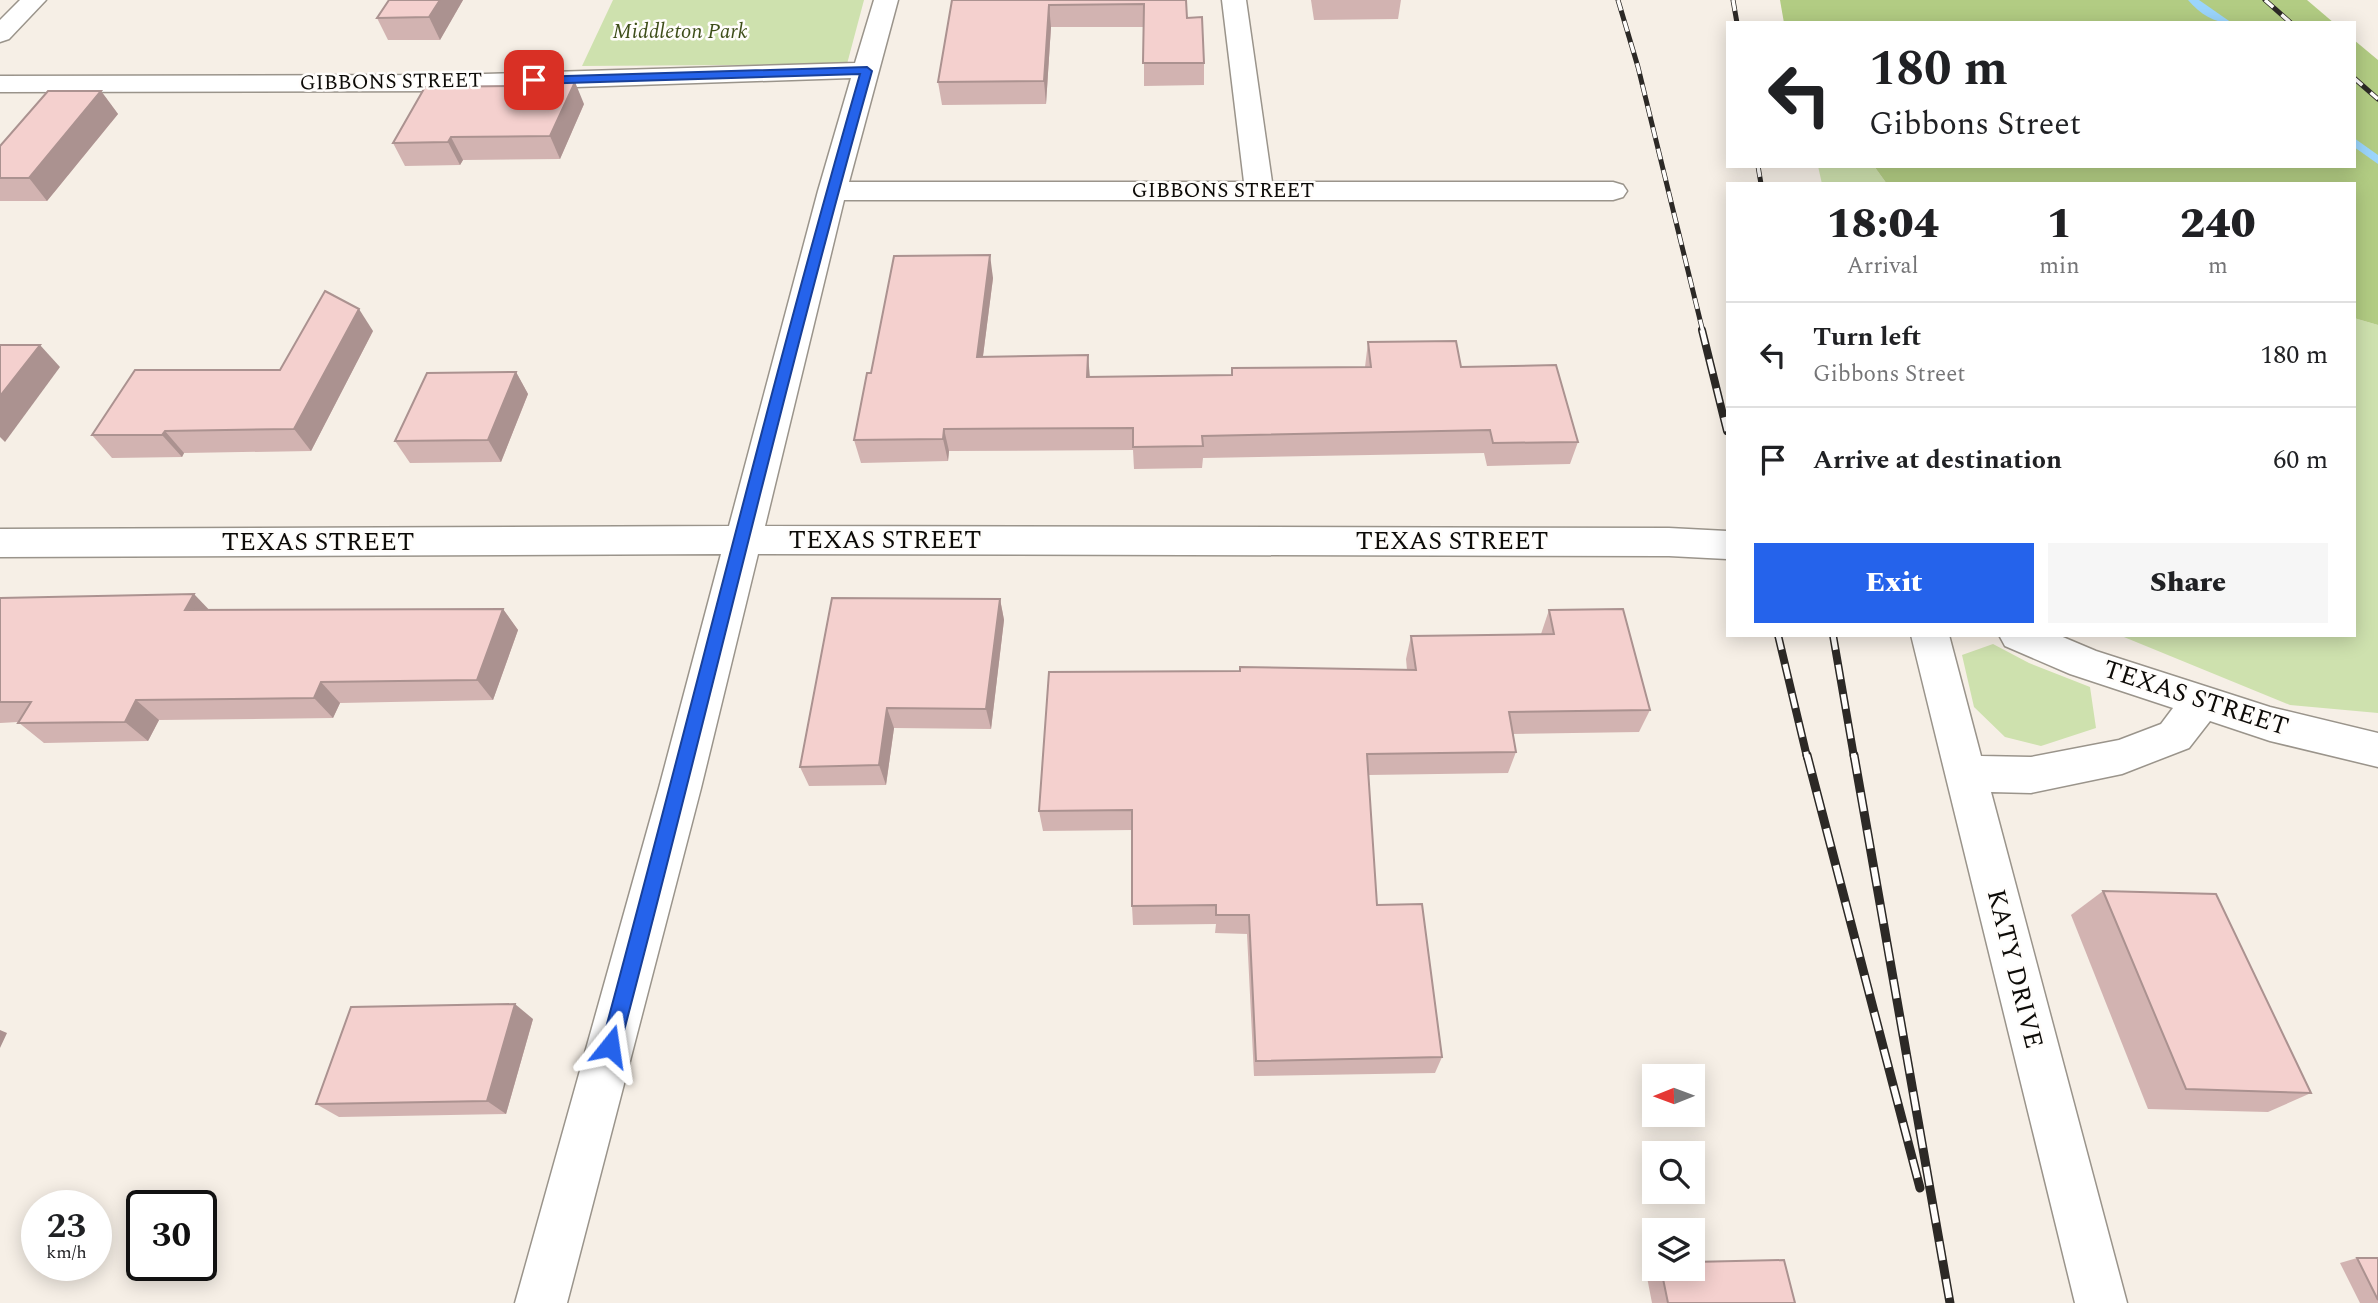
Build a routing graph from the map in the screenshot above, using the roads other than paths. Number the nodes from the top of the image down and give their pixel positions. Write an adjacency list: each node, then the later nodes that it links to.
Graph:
1 (34, 0): 4 (street)
2 (886, 0): 5 (street)
3 (1234, 0): 8 (street)
4 (0, 34)
5 (867, 71): 6 (street, GIBBONS STREET); 7 (street)
6 (0, 84)
7 (832, 191): 8 (street, GIBBONS STREET); 10 (street)
8 (1259, 191): 9 (street, GIBBONS STREET)
9 (1613, 191)
10 (743, 540): 11 (street, TEXAS STREET); 12 (street, TEXAS STREET); 18 (street)
11 (0, 543)
12 (1726, 545)
13 (1931, 637): 17 (street, KATY DRIVE)
14 (2023, 637): 15 (street, TEXAS STREET)
15 (2202, 701): 16 (street, TEXAS STREET); 17 (street)
16 (2378, 750)
17 (1965, 774): 19 (street, KATY DRIVE)
18 (541, 1303)
19 (2101, 1303)

